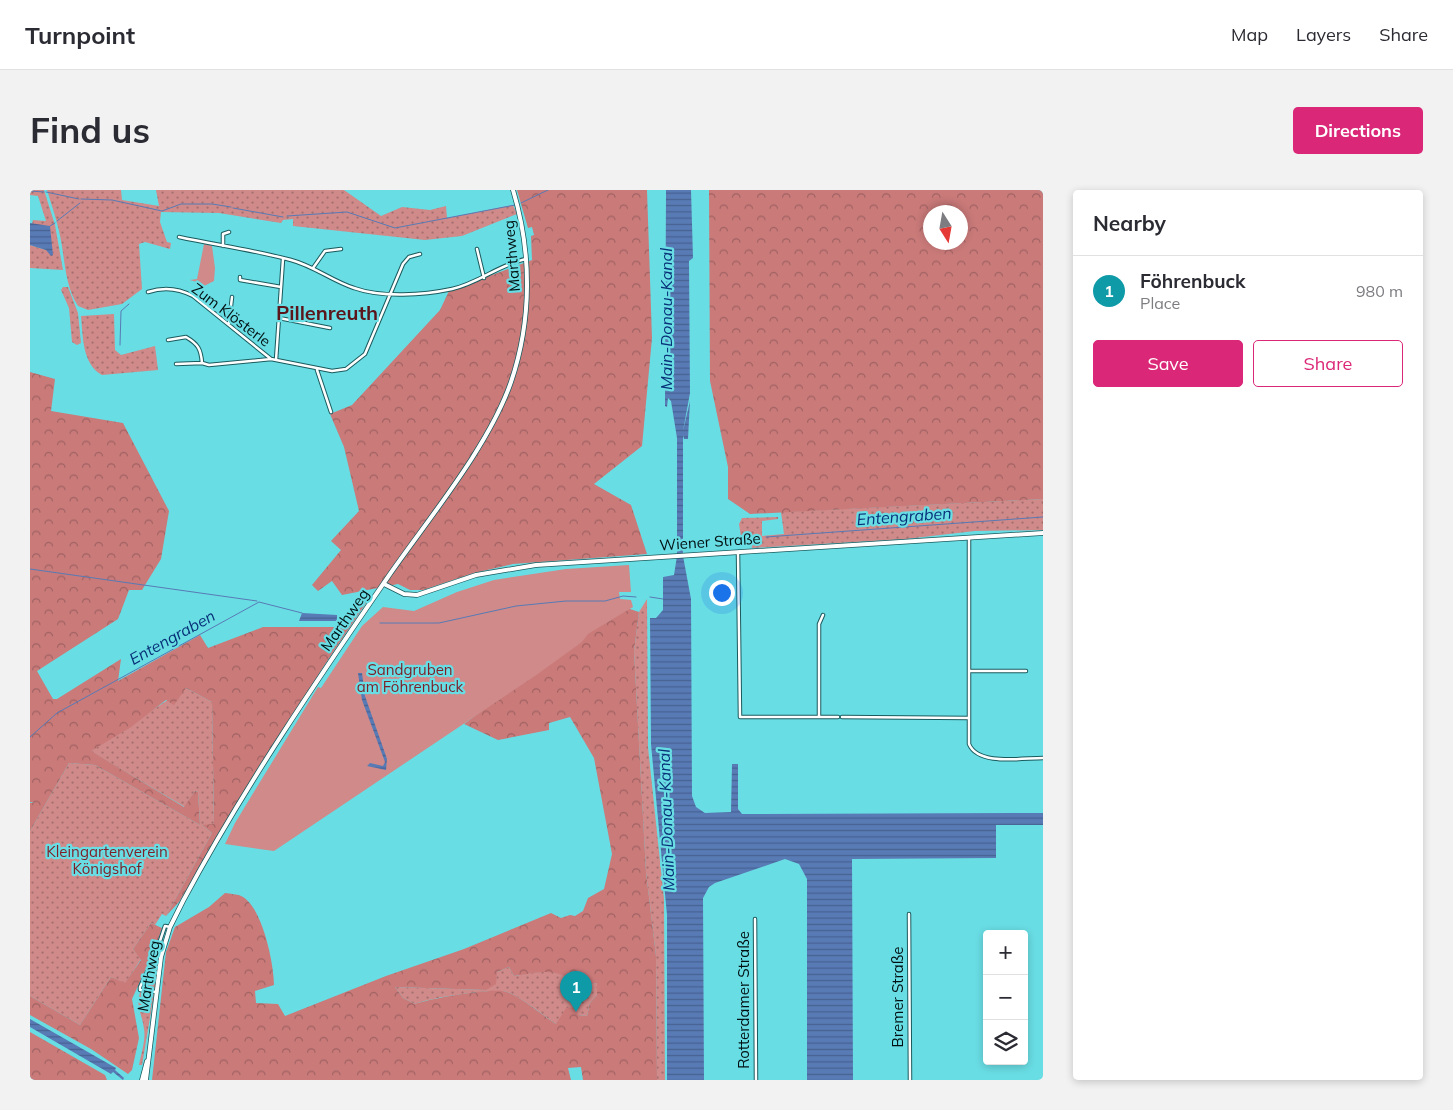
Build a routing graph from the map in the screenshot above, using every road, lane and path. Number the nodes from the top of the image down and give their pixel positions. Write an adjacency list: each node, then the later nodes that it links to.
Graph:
1 (513, 190): 9 (main road, Marthweg)
2 (229, 232): 4 (street)
3 (179, 237): 4 (street)
4 (223, 246): 8 (street)
5 (341, 249): 10 (street)
6 (477, 249): 12 (street)
7 (420, 254): 15 (street, Zum Klösterle)
8 (283, 258): 10 (street); 13 (street)
9 (526, 259): 12 (street); 30 (main road, Marthweg)
10 (312, 268): 15 (street)
11 (240, 277): 13 (street)
12 (484, 278): 15 (street)
13 (281, 287): 17 (street)
14 (148, 292): 18 (street, Zum Klösterle)
15 (391, 294): 25 (street, Zum Klösterle)
16 (232, 297): 18 (street)
17 (279, 318): 19 (street); 22 (street)
18 (229, 323): 21 (street, Zum Klösterle)
19 (330, 328)
20 (168, 340): 23 (street)
21 (271, 359): 22 (street, Zum Klösterle); 23 (street, Zum Klösterle)
22 (276, 360): 25 (street, Zum Klösterle)
23 (202, 363): 24 (street, Zum Klösterle)
24 (176, 364)
25 (316, 370): 26 (street)
26 (331, 412)
27 (1043, 533): 28 (main road, Wiener Straße)
28 (969, 538): 29 (main road, Wiener Straße); 32 (street)
29 (738, 552): 30 (main road, Wiener Straße); 34 (street)
30 (384, 584): 39 (main road, Marthweg)
31 (823, 615): 34 (street)
32 (968, 671): 33 (street); 35 (street)
33 (1026, 671)
34 (819, 718): 35 (street)
35 (969, 718): 36 (street)
36 (1043, 758)
37 (910, 914): 43 (street, Bremer Straße)
38 (755, 919): 42 (street, Rotterdamer Straße)
39 (170, 927): 40 (main road, Marthweg); 40 (street)
40 (156, 992): 41 (main road, Marthweg)
41 (144, 1078)
42 (756, 1080)
43 (910, 1080)

